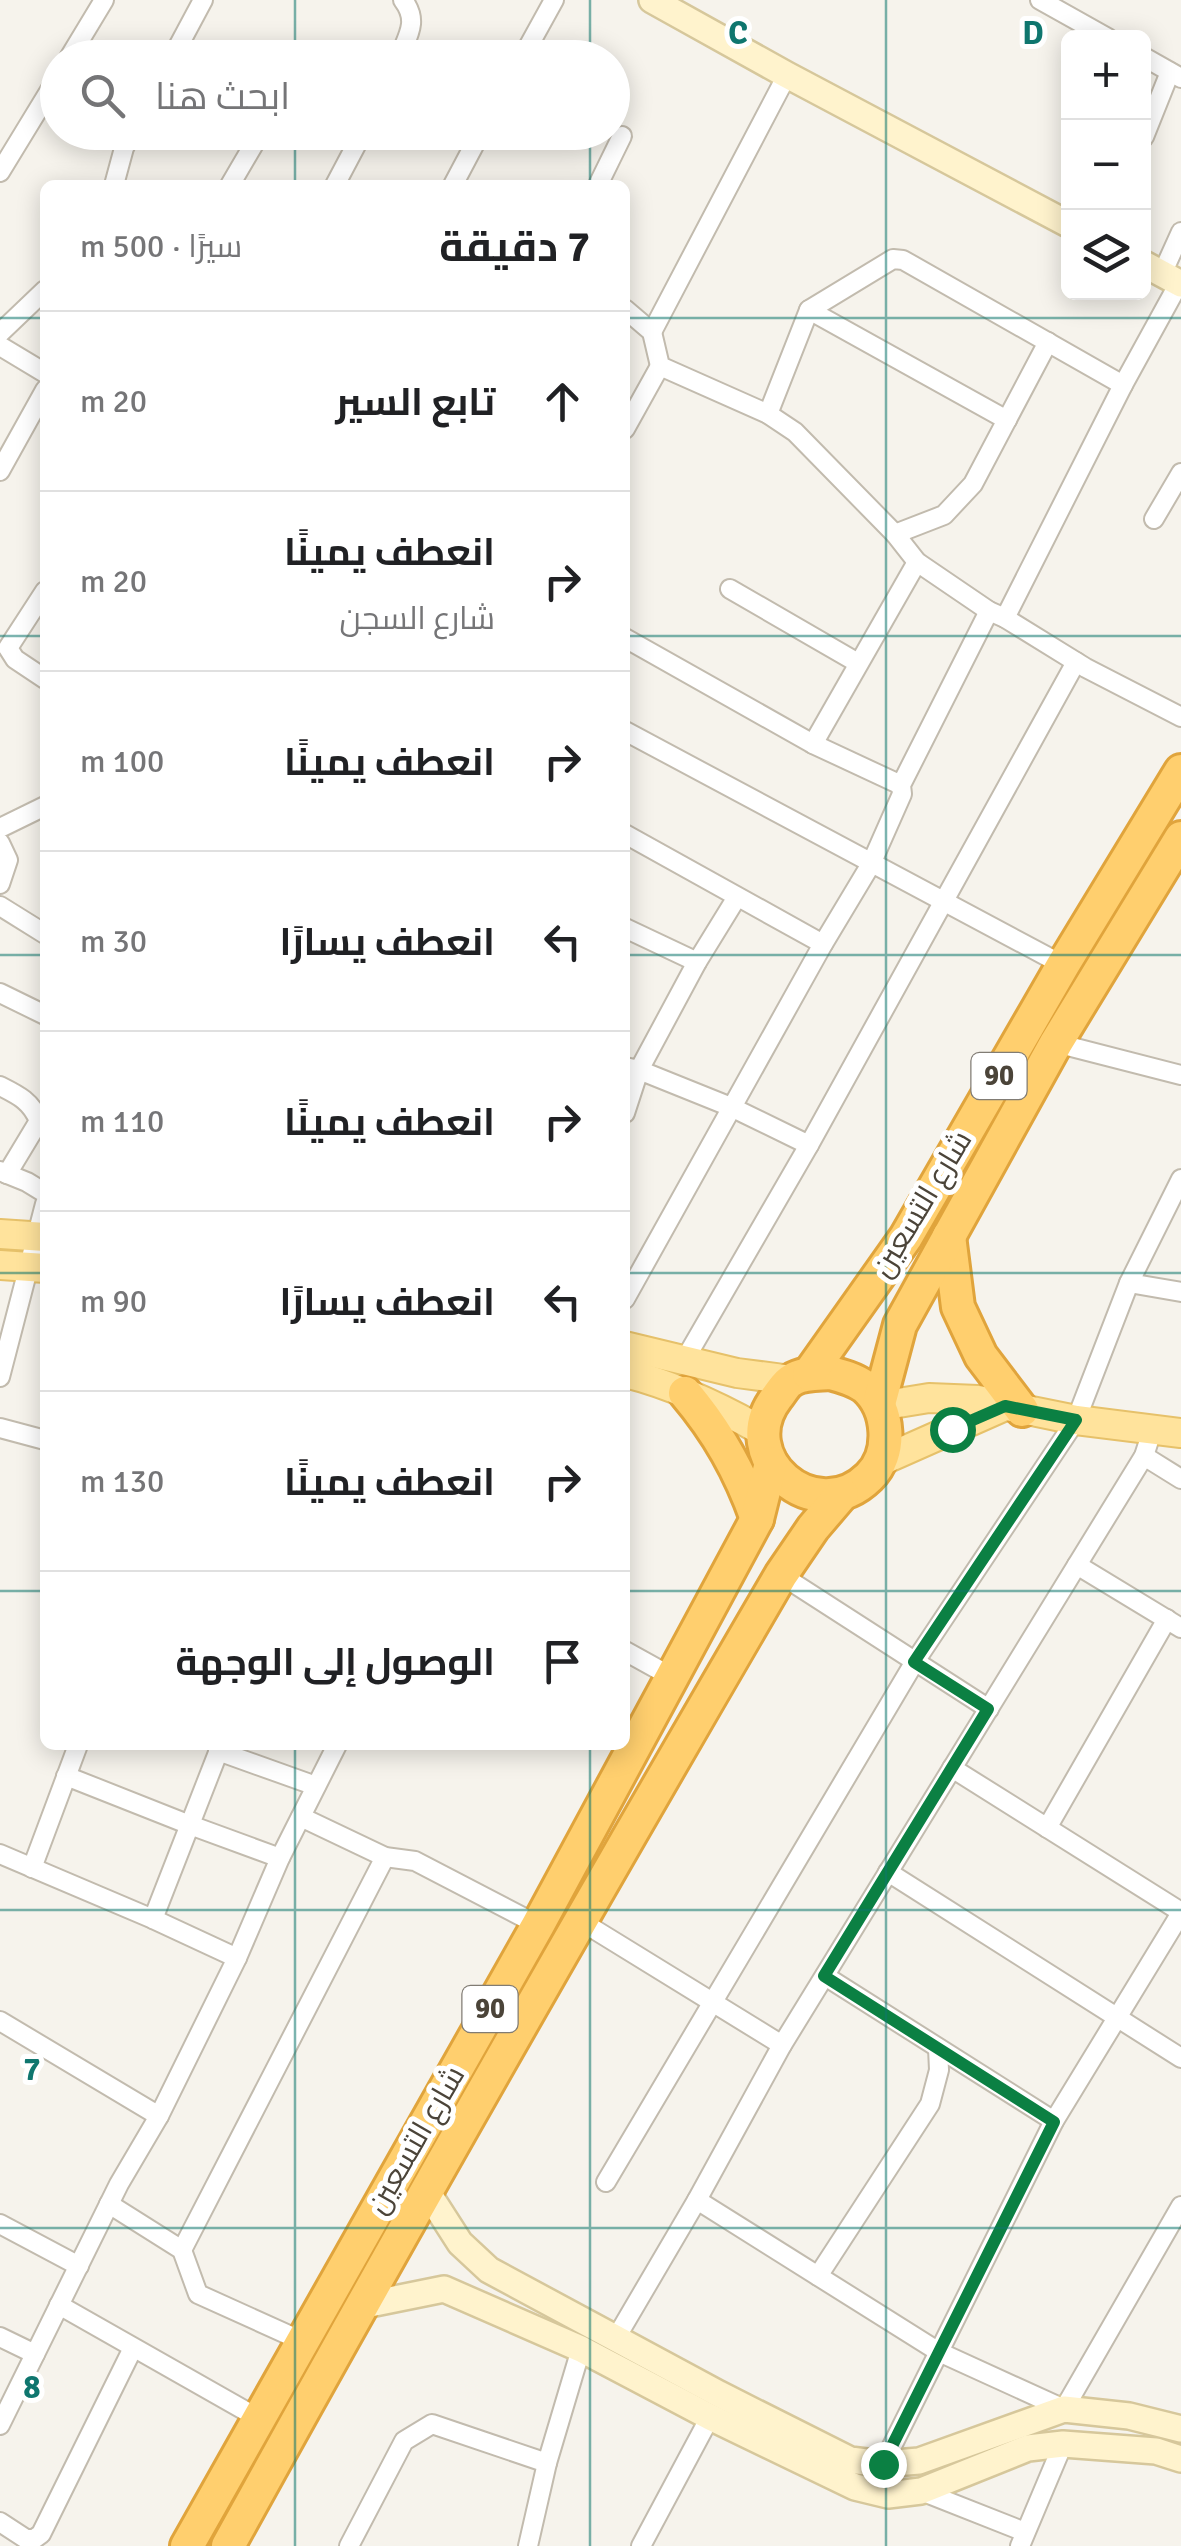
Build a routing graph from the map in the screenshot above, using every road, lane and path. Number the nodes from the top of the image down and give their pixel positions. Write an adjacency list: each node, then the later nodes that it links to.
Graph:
1 (104, 0): 8 (street)
2 (203, 0): 9 (street)
3 (403, 0): 10 (street)
4 (554, 0): 11 (street)
5 (652, 0): 13 (main road)
6 (1040, 0): 7 (street)
7 (1094, 30)
8 (80, 40)
9 (182, 40)
10 (406, 40)
11 (532, 40)
12 (1151, 61): 14 (street)
13 (787, 75): 28 (main road); 34 (street)
14 (1176, 75): 16 (street)
15 (40, 106): 22 (street)
16 (1151, 123)
17 (123, 150): 23 (street)
18 (250, 150): 24 (street)
19 (354, 150): 25 (street)
20 (472, 150): 26 (street)
21 (615, 150): 27 (street)
22 (0, 172)
23 (115, 180)
24 (233, 180)
25 (339, 180)
26 (456, 180)
27 (600, 180)
28 (1061, 220)
29 (1181, 232): 30 (street)
30 (1166, 276): 40 (street)
31 (40, 295): 35 (street)
32 (809, 310): 36 (street); 42 (street); 44 (street)
33 (630, 313): 34 (street)
34 (652, 332): 38 (street)
35 (0, 333)
36 (1048, 342): 40 (street); 44 (street)
37 (0, 346): 39 (street)
38 (660, 366): 42 (street); 43 (street)
39 (40, 371)
40 (1124, 385): 52 (street)
41 (40, 399): 45 (street)
42 (768, 414): 48 (street)
43 (630, 420)
44 (1007, 420): 48 (street)
45 (0, 471)
46 (1181, 473): 47 (street)
47 (1154, 519)
48 (895, 534): 49 (street)
49 (917, 562): 52 (street); 55 (street)
50 (730, 589): 55 (street)
51 (40, 599): 56 (street)
52 (997, 615): 54 (street); 61 (street)
53 (630, 641): 59 (street)
54 (1076, 662): 57 (street); 70 (street)
55 (858, 663): 59 (street)
56 (40, 676)
57 (1181, 716)
58 (630, 734): 67 (street)
59 (814, 744): 61 (street)
60 (1181, 772): 76 (highway, شارع التسعين / 90)
61 (901, 785): 67 (street)
62 (40, 808): 63 (street)
63 (0, 828)
64 (630, 837): 69 (street)
65 (1181, 838): 79 (highway, شارع التسعين / 90)
66 (0, 842): 68 (street)
67 (872, 864): 70 (street); 74 (street)
68 (0, 884)
69 (737, 897): 74 (street); 75 (street)
70 (944, 900): 76 (street); 84 (street)
71 (0, 906): 73 (street)
72 (630, 930): 75 (street)
73 (40, 931)
74 (823, 944): 83 (street)
75 (696, 962): 80 (street)
76 (1063, 965): 98 (highway, شارع التسعين / 90)
77 (0, 993): 78 (street)
78 (40, 1013)
79 (1056, 1043): 81 (street); 89 (highway, شارع التسعين / 90)
80 (632, 1068): 83 (street)
81 (1181, 1075)
82 (0, 1086): 85 (street)
83 (731, 1108): 84 (street); 93 (street)
84 (810, 1145): 97 (street)
85 (3, 1172): 87 (street)
86 (1181, 1179): 92 (street)
87 (40, 1190)
88 (0, 1234): 90 (main road)
89 (949, 1236): 100 (highway, شارع التسعين / 90); 101 (highway)
90 (40, 1237): 91 (street)
91 (24, 1267): 99 (street)
92 (1130, 1284): 94 (street); 102 (street)
93 (630, 1290)
94 (1181, 1292)
95 (630, 1349): 97 (main road)
96 (630, 1374): 97 (main road)
97 (685, 1377): 98 (main road); 106 (main road); 111 (highway)
98 (800, 1377): 100 (highway); 106 (highway)
99 (0, 1378)
100 (879, 1405): 101 (main road); 108 (highway)
101 (1014, 1408): 102 (main road); 108 (main road)
102 (1076, 1420): 104 (main road); 116 (street)
103 (0, 1428): 105 (street)
104 (1167, 1431): 107 (street)
105 (40, 1439)
106 (767, 1448): 110 (highway); 111 (highway, شارع التسعين / 90)
107 (1144, 1456): 109 (street); 112 (street)
108 (880, 1461): 110 (highway)
109 (1181, 1479)
110 (842, 1494): 113 (highway, شارع التسعين / 90)
111 (757, 1519): 117 (highway, شارع التسعين / 90)
112 (1077, 1565): 114 (street); 118 (street)
113 (781, 1575): 116 (street); 136 (highway, شارع التسعين / 90)
114 (1174, 1624): 128 (street)
115 (630, 1654): 117 (street)
116 (914, 1662): 118 (street); 140 (street)
117 (672, 1677): 137 (highway, شارع التسعين / 90)
118 (988, 1709): 123 (street)
119 (76, 1750): 124 (street)
120 (219, 1750): 127 (street)
121 (225, 1750): 125 (street)
122 (334, 1750): 125 (street)
123 (952, 1768): 128 (street); 133 (street)
124 (66, 1776): 127 (street); 132 (street)
125 (316, 1786): 126 (street)
126 (301, 1817): 130 (street); 131 (street)
127 (190, 1825): 131 (street); 135 (street)
128 (1048, 1828): 134 (street)
129 (0, 1854): 132 (street)
130 (385, 1857): 137 (street); 155 (street)
131 (280, 1858): 138 (street)
132 (32, 1868): 135 (street)
133 (888, 1872): 139 (street); 141 (street)
134 (1181, 1912): 141 (street)
135 (154, 1919): 138 (street)
136 (580, 1920): 140 (street); 149 (highway, شارع التسعين / 90)
137 (538, 1925): 162 (highway, شارع التسعين / 90)
138 (236, 1958): 146 (street)
139 (824, 1976): 143 (street); 144 (street)
140 (713, 2001): 143 (street); 148 (street)
141 (1118, 2018): 145 (street); 147 (street)
142 (0, 2021): 146 (street)
143 (782, 2045): 150 (street)
144 (938, 2048): 147 (street); 157 (street)
145 (1181, 2058)
146 (159, 2116): 151 (street)
147 (1054, 2122): 165 (street)
148 (606, 2182)
149 (426, 2190): 159 (highway, شارع التسعين / 90); 161 (main road)
150 (698, 2200): 157 (street); 161 (street)
151 (109, 2204): 155 (street); 156 (street)
152 (1181, 2206): 154 (street)
153 (0, 2224): 156 (street)
154 (1173, 2238): 167 (street)
155 (182, 2250): 162 (street)
156 (79, 2266): 158 (street)
157 (818, 2276): 165 (street)
158 (60, 2305): 163 (street); 166 (street)
159 (360, 2306): 164 (main road); 180 (highway, شارع التسعين / 90)
160 (0, 2336): 166 (street)
161 (616, 2338): 175 (main road)
162 (302, 2341): 168 (highway, شارع التسعين / 90)
163 (133, 2348): 168 (street); 177 (street)
164 (580, 2349): 169 (main road); 174 (street)
165 (939, 2352): 167 (street); 175 (street)
166 (35, 2354): 170 (street)
167 (1064, 2409): 171 (main road); 175 (main road)
168 (258, 2418): 179 (highway, شارع التسعين / 90)
169 (710, 2418): 176 (main road); 183 (street)
170 (0, 2425)
171 (1181, 2429)
172 (1062, 2444): 173 (main road); 176 (main road); 178 (street)
173 (1181, 2459)
174 (547, 2462): 181 (street); 182 (street)
175 (883, 2464)
176 (921, 2491): 178 (street)
177 (0, 2522)
178 (1023, 2539)
179 (187, 2546)
180 (228, 2546)
181 (348, 2546)
182 (528, 2546)
183 (641, 2546)

